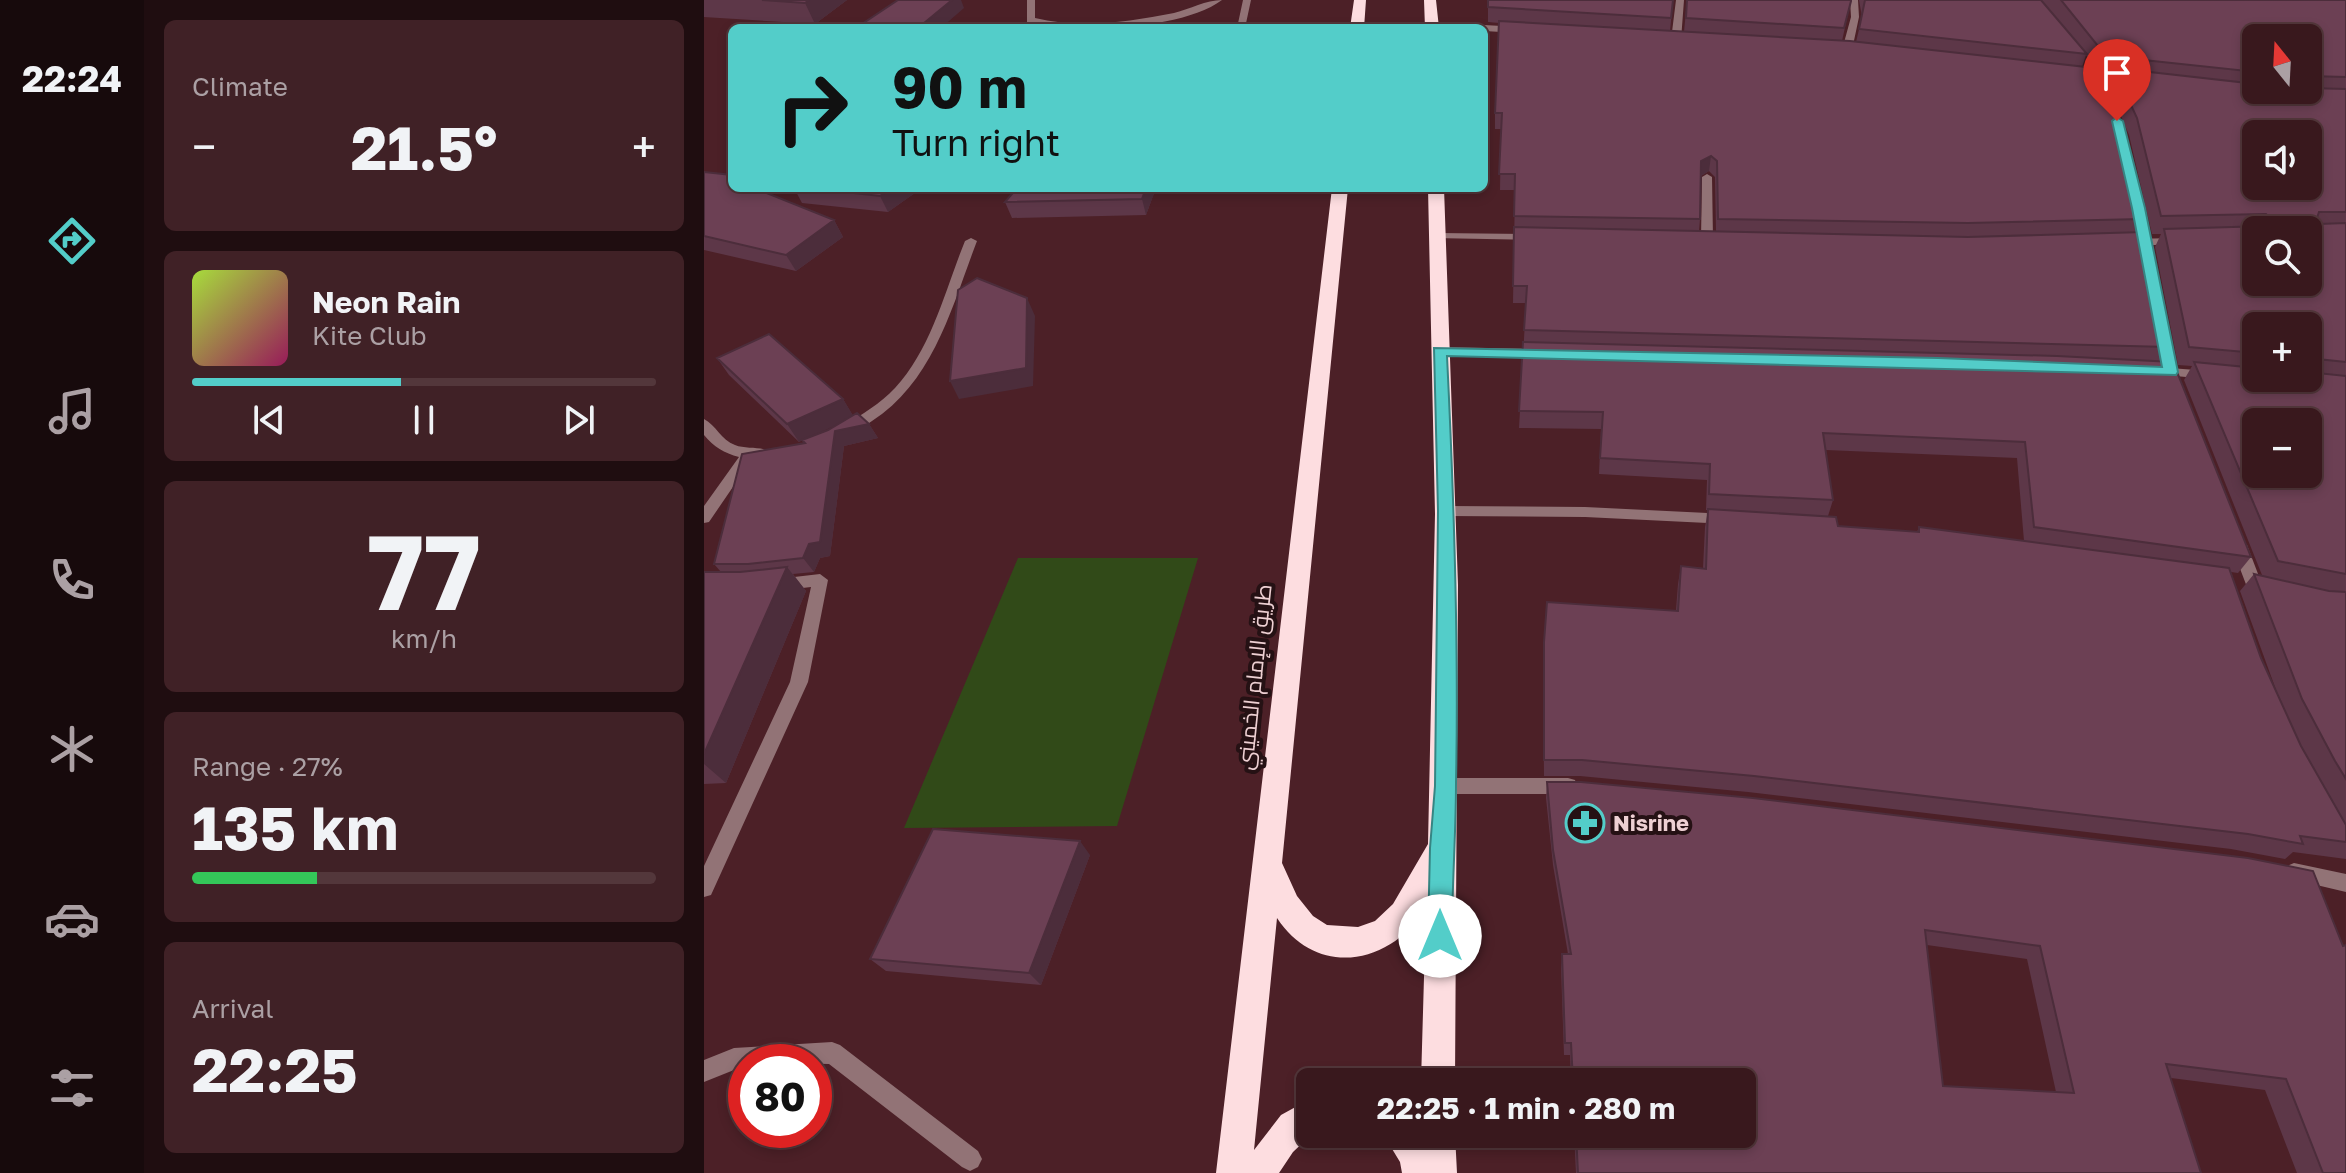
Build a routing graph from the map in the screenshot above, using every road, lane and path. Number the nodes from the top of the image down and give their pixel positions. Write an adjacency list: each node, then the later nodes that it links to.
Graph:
1 (1031, 0): 8 (street)
2 (1218, 0): 9 (street)
3 (1247, 0): 10 (street)
4 (1360, 0): 11 (highway)
5 (1430, 0): 12 (highway)
6 (1680, 0): 16 (street)
7 (1854, 0): 19 (street)
8 (1040, 24)
9 (1093, 24)
10 (1242, 24)
11 (1357, 24)
12 (1432, 24)
13 (1488, 29): 14 (street)
14 (1525, 31)
15 (1660, 39): 16 (street)
16 (1676, 40): 17 (street)
17 (1689, 41)
18 (1833, 49): 19 (street)
19 (1847, 50): 20 (street)
20 (1863, 52)
21 (2084, 63): 23 (street)
22 (2062, 72): 23 (street)
23 (2097, 81): 24 (street)
24 (2140, 81)
25 (1707, 177): 31 (street)
26 (1340, 192): 55 (highway, طريق الإمام الخميني)
27 (1436, 192): 28 (highway)
28 (1437, 236): 30 (street); 36 (highway)
29 (2144, 236): 32 (street); 34 (street); 35 (street)
30 (1542, 237)
31 (1723, 240)
32 (2192, 240)
33 (971, 241): 43 (street)
34 (2115, 243)
35 (2148, 256)
36 (1439, 351): 37 (street); 46 (highway)
37 (1557, 353)
38 (2169, 365): 39 (street); 40 (street); 41 (street)
39 (2140, 370)
40 (2229, 377)
41 (2176, 386)
42 (704, 424): 45 (street)
43 (839, 435)
44 (786, 452): 45 (street)
45 (748, 454): 47 (street)
46 (1446, 511): 48 (street); 52 (highway)
47 (704, 518)
48 (1746, 520)
49 (2232, 530): 50 (street)
50 (2234, 581)
51 (760, 587): 58 (street)
52 (1446, 786): 53 (street); 54 (highway)
53 (1595, 788)
54 (1441, 848): 55 (highway); 59 (highway)
55 (1266, 859): 65 (highway, طريق الإمام الخميني)
56 (2273, 868): 57 (street)
57 (2346, 883)
58 (704, 888)
59 (1438, 1068)
60 (704, 1071): 64 (street)
61 (1296, 1123): 66 (highway)
62 (1410, 1148): 67 (highway)
63 (1438, 1148): 68 (highway)
64 (970, 1159)
65 (1234, 1173)
66 (1260, 1173)
67 (1420, 1173)
68 (1439, 1173)

